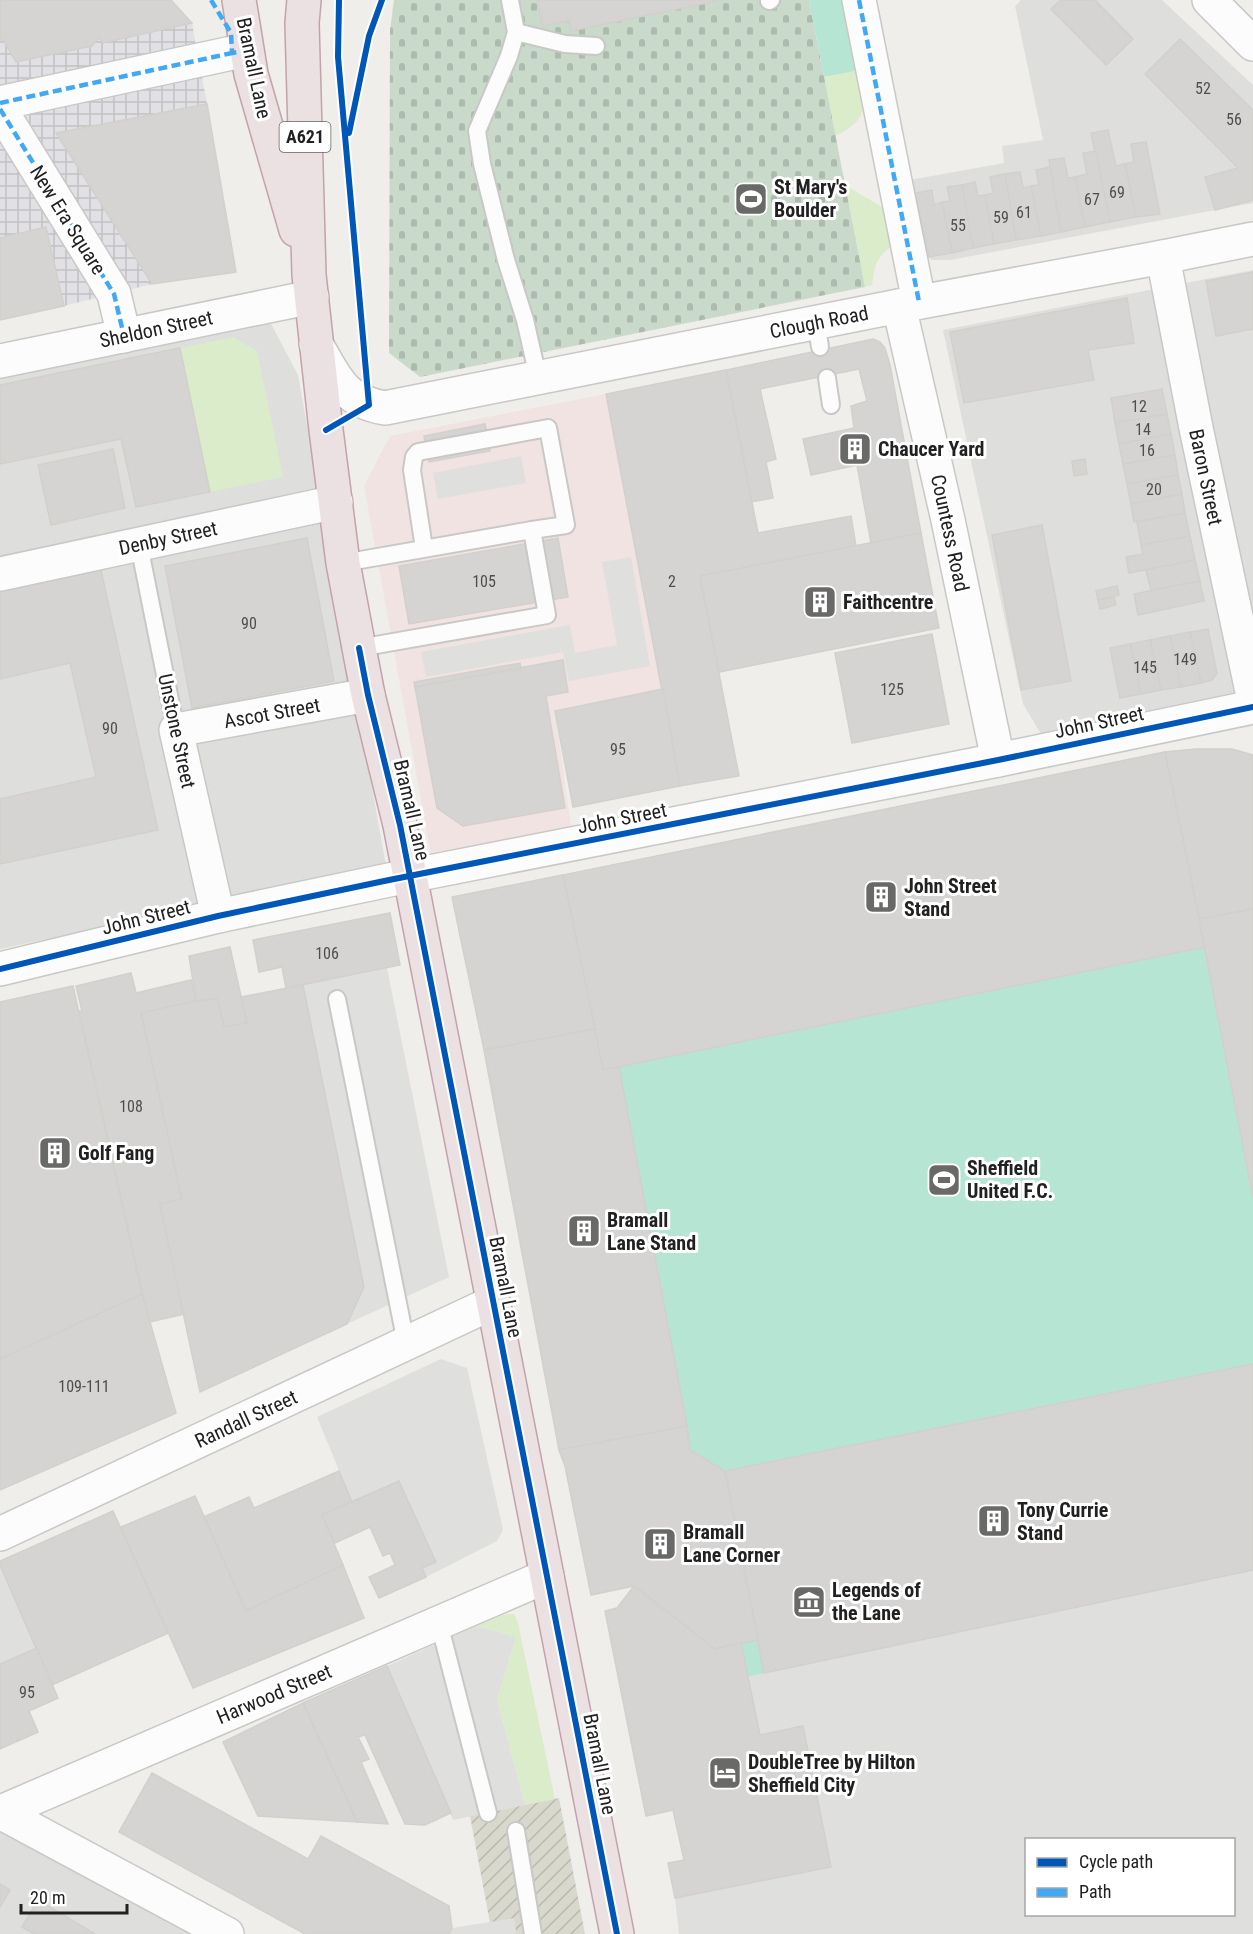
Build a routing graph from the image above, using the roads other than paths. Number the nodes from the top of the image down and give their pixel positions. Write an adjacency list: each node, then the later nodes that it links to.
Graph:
1 (239, 0): 14 (highway, Bramall Lane)
2 (304, 0): 14 (highway, Bramall Lane / A621)
3 (510, 0): 6 (lane)
4 (859, 0): 15 (street, Countess Road)
5 (1209, 0): 7 (street)
6 (516, 32): 8 (lane); 19 (lane)
7 (1253, 44)
8 (596, 46)
9 (232, 53): 10 (street)
10 (0, 103)
11 (0, 109): 16 (street, New Era Square)
12 (1253, 239): 13 (street, Clough Road)
13 (1163, 257): 15 (street, Clough Road); 31 (street, Baron Street)
14 (310, 286): 16 (street, Sheldon Street); 17 (highway, Bramall Lane / A621)
15 (909, 304): 19 (street, Clough Road); 34 (street, Countess Road)
16 (124, 336): 18 (street, Sheldon Street)
17 (316, 344): 22 (street, Bramall Lane); 23 (highway, Bramall Lane / A621)
18 (0, 361)
19 (538, 377): 22 (street, Clough Road)
20 (827, 378): 21 (lane)
21 (831, 405)
22 (385, 408)
23 (336, 502): 25 (street, Denby Street); 27 (highway, Bramall Lane / A621)
24 (532, 530): 26 (lane); 26 (lane); 29 (lane)
25 (139, 545): 28 (street, Denby Street); 33 (lane, Unstone Street)
26 (424, 548): 27 (lane)
27 (343, 563): 29 (highway, Bramall Lane / A621)
28 (0, 574)
29 (359, 648): 30 (highway, Bramall Lane / A621)
30 (368, 695): 33 (street, Ascot Street); 35 (highway, Bramall Lane / A621)
31 (1253, 696)
32 (1253, 708): 34 (street, John Street)
33 (176, 730): 36 (street, Unstone Street)
34 (998, 760): 35 (street, John Street)
35 (410, 876): 36 (street, John Street); 39 (highway, Bramall Lane / A621)
36 (218, 916): 37 (street, John Street)
37 (0, 969)
38 (337, 999): 40 (lane)
39 (492, 1303): 40 (street, Randall Street); 42 (highway, Bramall Lane / A621)
40 (406, 1343): 41 (street, Randall Street)
41 (0, 1534)
42 (547, 1576): 43 (street, Harwood Street); 49 (highway, Bramall Lane / A621)
43 (439, 1623): 44 (street, Harwood Street); 45 (lane)
44 (1, 1812): 47 (street)
45 (488, 1813)
46 (516, 1831): 48 (lane)
47 (226, 1934)
48 (533, 1934)
49 (616, 1934)

